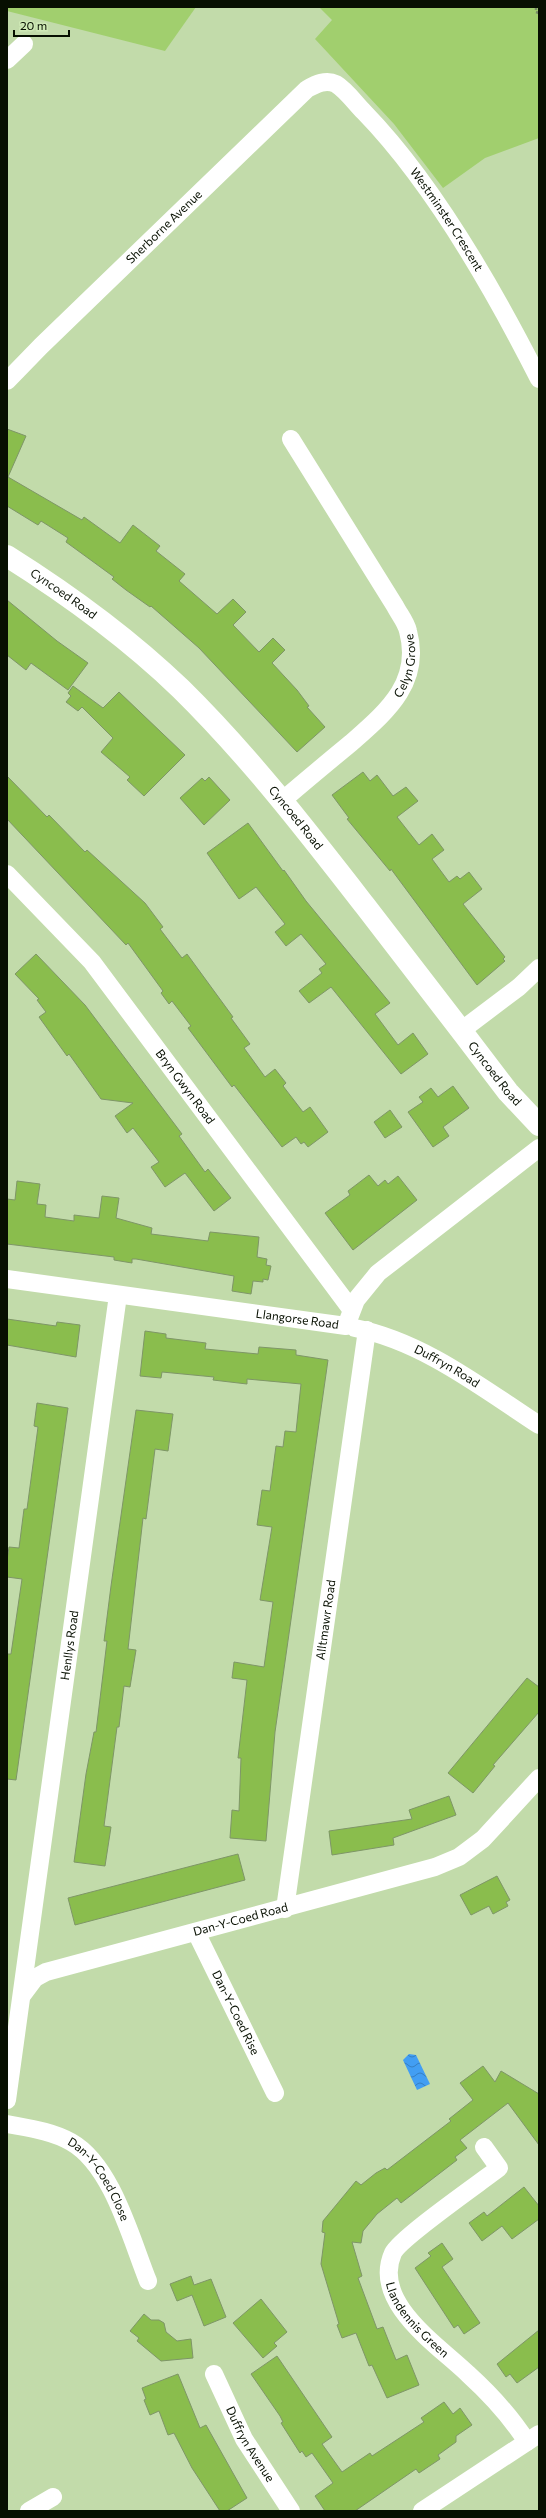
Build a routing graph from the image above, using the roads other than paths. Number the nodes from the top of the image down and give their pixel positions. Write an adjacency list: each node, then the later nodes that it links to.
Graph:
1 (24, 44): 2 (street)
2 (7, 60)
3 (328, 82): 4 (street, Westminster Crescent); 5 (street, Sherborne Avenue)
4 (539, 378)
5 (7, 381)
6 (291, 439): 8 (street, Celyn Grove)
7 (7, 556): 8 (street, Cyncoed Road)
8 (283, 800): 11 (street, Cyncoed Road)
9 (7, 874): 16 (street, Bryn Gwyn Road)
10 (539, 968): 11 (street)
11 (462, 1030): 12 (street, Cyncoed Road)
12 (539, 1125)
13 (539, 1148): 16 (street, Llangorse Road)
14 (7, 1279): 15 (street, Llangorse Road)
15 (118, 1295): 16 (street, Llangorse Road); 22 (street, Henllys Road)
16 (348, 1318): 17 (street, Duffryn Road)
17 (367, 1330): 18 (street, Duffryn Road); 20 (street, Alltmawr Road)
18 (539, 1425)
19 (539, 1778): 20 (street, Dan-Y-Coed Road)
20 (285, 1909): 21 (street, Dan-Y-Coed Road)
21 (196, 1932): 22 (street, Dan-Y-Coed Road); 23 (street, Dan-Y-Coed Rise)
22 (22, 1995): 24 (street)
23 (275, 2093)
24 (7, 2100)
25 (7, 2124): 27 (street, Dan-Y-Coed Close)
26 (484, 2147): 29 (street, Llandennis Green)
27 (148, 2281)
28 (214, 2374): 32 (street, Duffryn Avenue)
29 (533, 2438): 33 (street)
30 (53, 2497): 31 (street)
31 (29, 2511)
32 (291, 2511)
33 (422, 2511)

